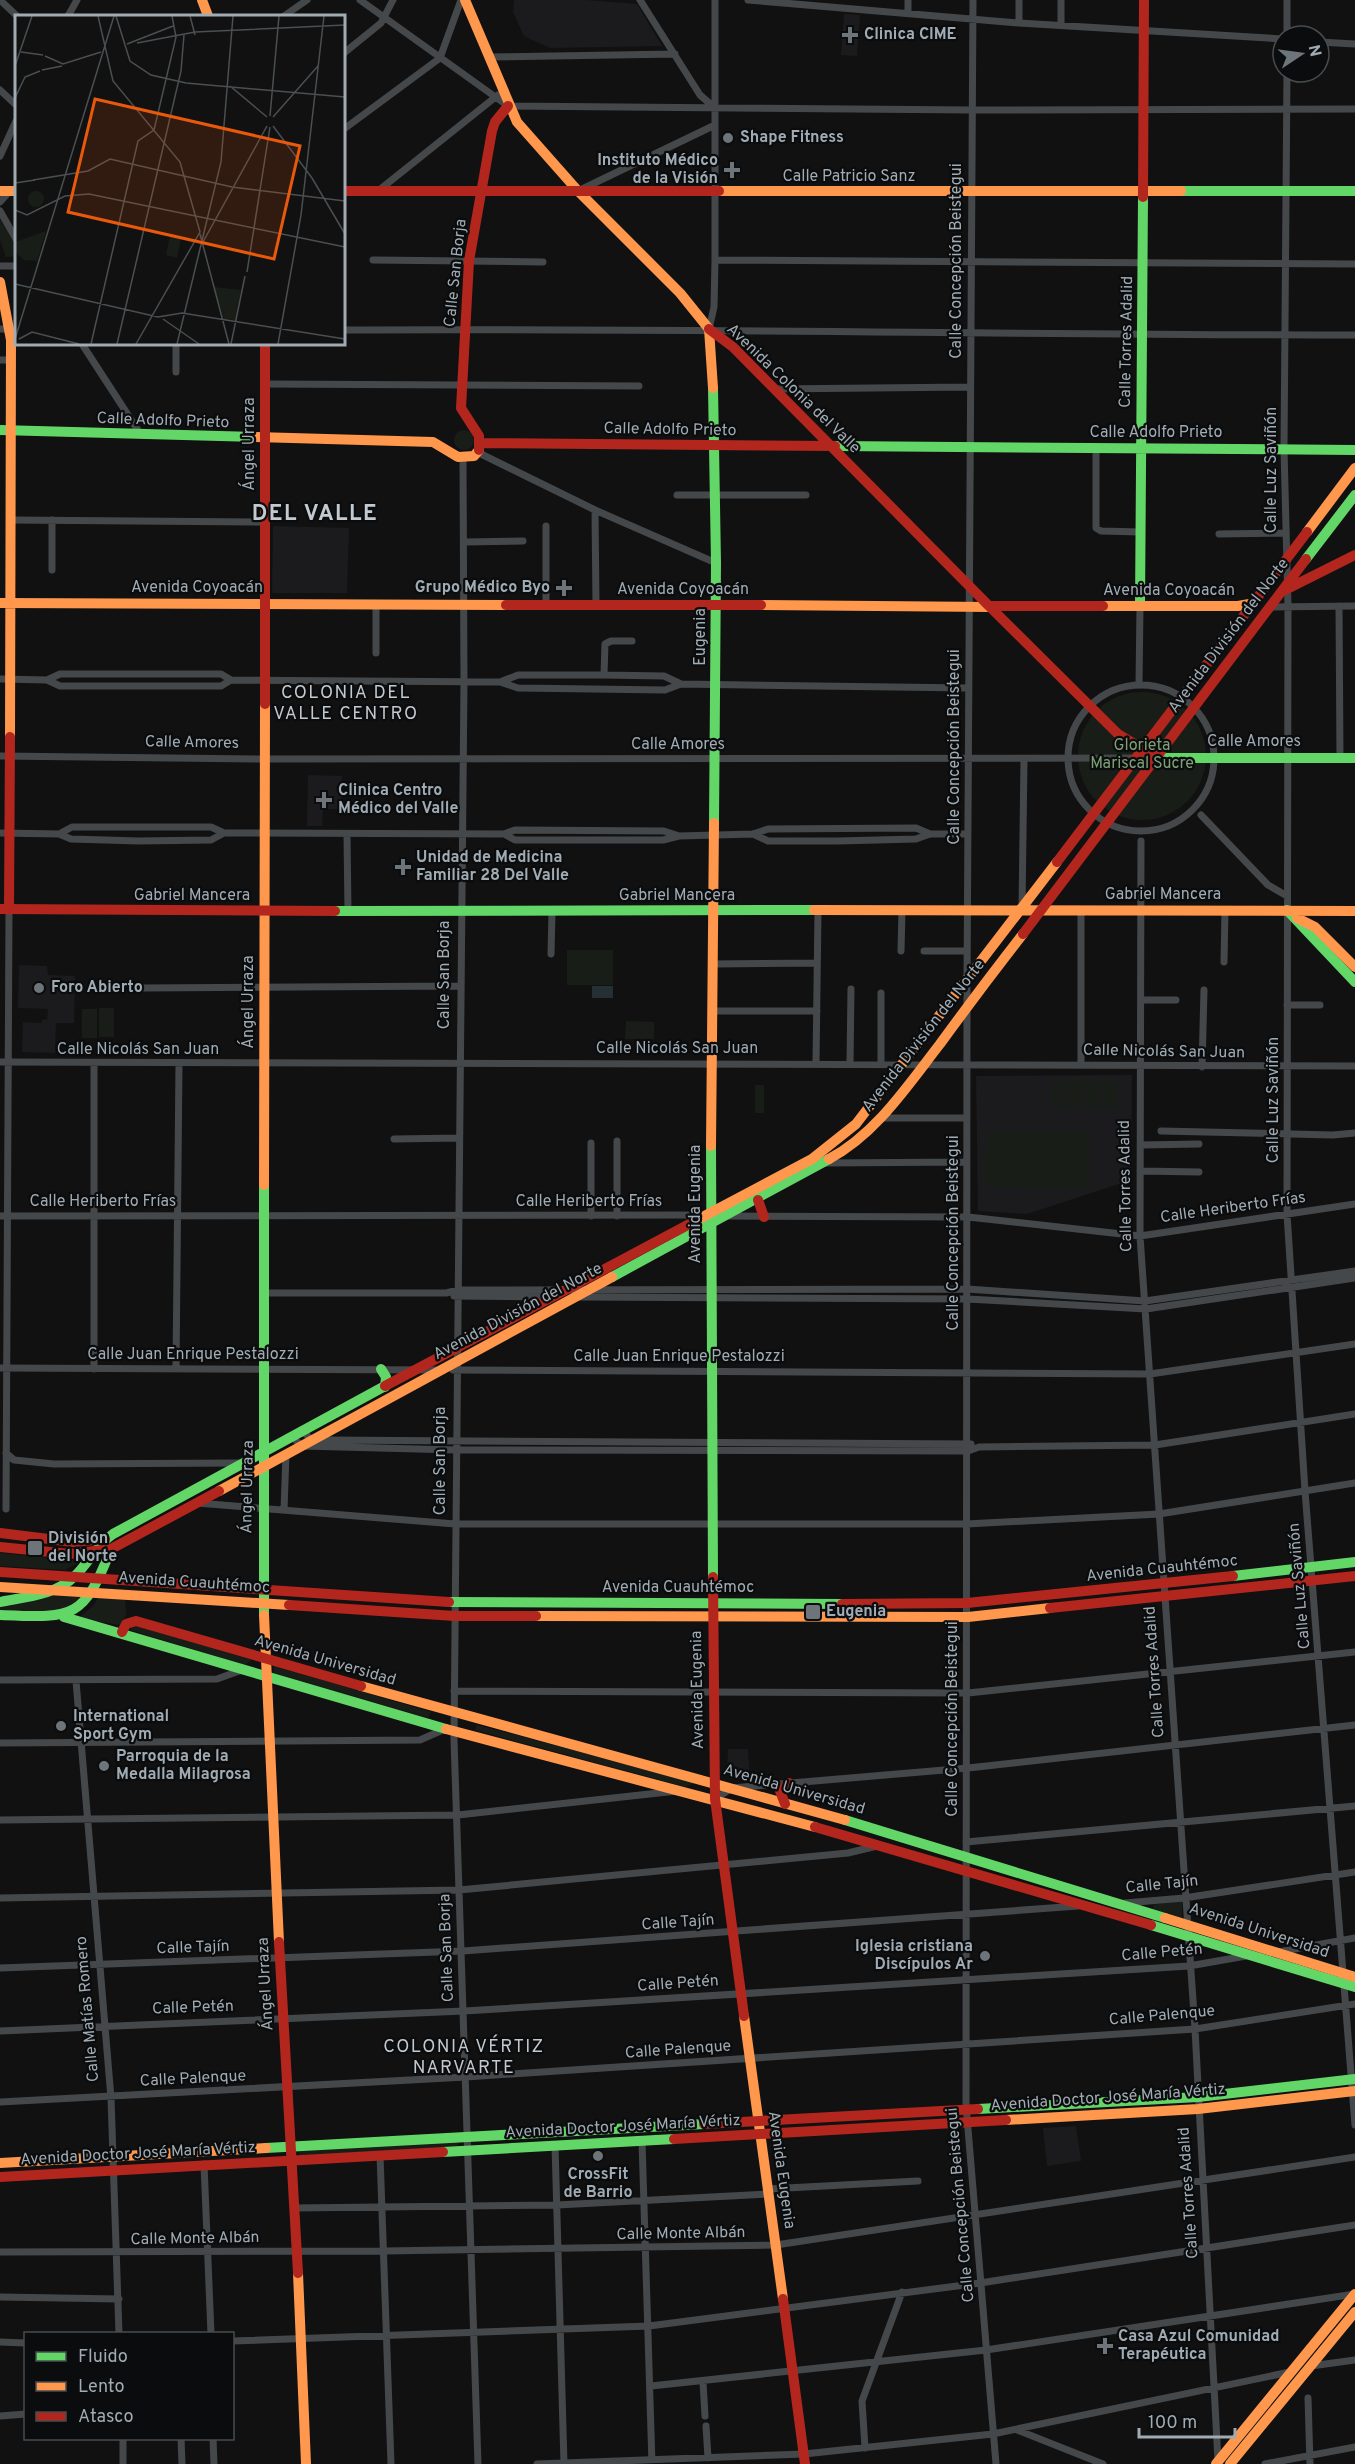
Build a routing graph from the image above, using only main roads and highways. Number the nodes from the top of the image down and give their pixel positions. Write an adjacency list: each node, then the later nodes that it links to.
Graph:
1 (202, 0): 4 (main road)
2 (465, 0): 5 (main road, Avenida Colonia del Valle)
3 (1144, 0): 10 (main road, Calle Torres Adalid)
4 (208, 15)
5 (508, 106): 6 (main road, Avenida Colonia del Valle); 8 (main road, Calle San Borja)
6 (578, 190): 8 (main road, Calle Patricio Sanz); 10 (main road, Calle Patricio Sanz); 13 (main road, Avenida Colonia del Valle)
7 (345, 191): 8 (main road, Calle Patricio Sanz)
8 (481, 191): 21 (main road, Calle San Borja)
9 (1355, 191): 10 (main road, Calle Patricio Sanz)
10 (1143, 192): 22 (main road, Calle Torres Adalid)
11 (0, 282): 12 (main road)
12 (9, 329): 15 (main road)
13 (709, 329): 19 (main road, Eugenia); 20 (main road, Avenida Colonia del Valle)
14 (265, 345): 18 (main road, Ángel Urraza)
15 (5, 360): 17 (main road)
16 (0, 430): 17 (main road, Calle Adolfo Prieto)
17 (12, 431): 18 (main road, Calle Adolfo Prieto); 25 (main road)
18 (265, 439): 21 (main road, Calle Adolfo Prieto); 31 (main road, Ángel Urraza)
19 (714, 445): 20 (main road, Calle Adolfo Prieto); 21 (main road, Calle Adolfo Prieto); 33 (main road, Eugenia)
20 (831, 446): 22 (main road, Calle Adolfo Prieto); 34 (main road, Avenida Colonia del Valle)
21 (480, 448)
22 (1141, 448): 23 (main road, Calle Adolfo Prieto); 35 (main road, Calle Torres Adalid)
23 (1355, 450)
24 (1355, 468): 32 (main road, Avenida División del Norte)
25 (6, 489): 27 (main road)
26 (1355, 495): 29 (main road, Avenida División del Norte)
27 (6, 533): 30 (main road)
28 (1355, 555): 29 (main road, Avenida Coyoacán)
29 (1284, 588): 32 (main road, Avenida Coyoacán); 39 (main road, Avenida División del Norte)
30 (6, 602): 31 (main road, Avenida Coyoacán); 36 (main road)
31 (264, 603): 33 (main road, Avenida Coyoacán); 45 (main road, Ángel Urraza)
32 (1253, 604): 35 (main road, Avenida Coyoacán); 37 (main road, Avenida División del Norte)
33 (716, 605): 34 (main road, Avenida Coyoacán); 43 (main road, Eugenia)
34 (989, 606): 35 (main road, Avenida Coyoacán); 37 (main road, Avenida Colonia del Valle)
35 (1140, 606)
36 (5, 679): 38 (main road)
37 (1140, 754): 39 (main road, Avenida Colonia del Valle); 46 (main road, Avenida División del Norte)
38 (5, 756): 41 (main road)
39 (1156, 758): 40 (main road, Calle Amores); 47 (main road, Avenida División del Norte)
40 (1355, 758)
41 (5, 833): 42 (main road)
42 (4, 909): 45 (main road, Gabriel Mancera)
43 (714, 910): 45 (main road, Gabriel Mancera); 46 (main road, Gabriel Mancera); 54 (main road, Avenida Eugenia)
44 (1287, 910): 47 (main road, Gabriel Mancera); 48 (main road, Gabriel Mancera); 49 (main road)
45 (264, 911): 58 (main road, Ángel Urraza)
46 (1022, 911): 47 (main road, Gabriel Mancera); 54 (main road, Avenida División del Norte)
47 (1041, 911): 52 (main road, Avenida División del Norte)
48 (1355, 911)
49 (1297, 918): 50 (main road); 51 (main road)
50 (1355, 967)
51 (1355, 982)
52 (758, 1200): 53 (main road); 54 (main road, Avenida División del Norte)
53 (764, 1217)
54 (710, 1220): 55 (main road, Avenida División del Norte); 55 (main road, Avenida División del Norte); 76 (main road, Avenida Eugenia)
55 (574, 1293): 57 (main road, Avenida División del Norte); 59 (main road, Avenida División del Norte)
56 (381, 1369): 57 (main road)
57 (385, 1387): 58 (main road, Avenida División del Norte)
58 (264, 1452): 59 (main road, Ángel Urraza); 61 (main road, Avenida División del Norte)
59 (264, 1466): 63 (main road, Avenida División del Norte); 71 (main road, Ángel Urraza)
60 (0, 1533): 61 (main road)
61 (105, 1539): 64 (main road, Avenida División del Norte)
62 (0, 1546): 64 (main road)
63 (111, 1549): 64 (main road); 69 (main road)
64 (93, 1554): 67 (main road, Avenida División del Norte)
65 (1355, 1562): 76 (main road, Avenida Cuauhtémoc)
66 (0, 1572): 67 (main road, Avenida Cuauhtémoc)
67 (75, 1575): 69 (main road, Avenida Cuauhtémoc); 72 (main road, Avenida División del Norte)
68 (1355, 1576): 79 (main road, Avenida Cuauhtémoc)
69 (100, 1577): 71 (main road, Avenida Cuauhtémoc); 73 (main road)
70 (0, 1587): 72 (main road, Avenida Cuauhtémoc)
71 (261, 1588): 75 (main road, Ángel Urraza); 76 (main road, Avenida Cuauhtémoc)
72 (58, 1589): 73 (main road, Avenida Cuauhtémoc); 74 (main road, Avenida División del Norte)
73 (93, 1591): 75 (main road, Avenida Cuauhtémoc); 78 (main road)
74 (0, 1602)
75 (262, 1603): 79 (main road, Avenida Cuauhtémoc); 81 (main road, Ángel Urraza)
76 (712, 1604): 79 (main road, Avenida Eugenia)
77 (0, 1615): 78 (main road)
78 (64, 1617): 80 (main road, Avenida Universidad)
79 (712, 1619): 83 (main road, Avenida Eugenia)
80 (122, 1632): 81 (main road, Avenida Universidad); 82 (main road, Avenida Universidad)
81 (263, 1660): 82 (main road, Ángel Urraza); 83 (main road, Avenida Universidad)
82 (264, 1676): 85 (main road, Avenida Universidad); 93 (main road, Ángel Urraza)
83 (714, 1782): 85 (main road, Avenida Eugenia); 86 (main road, Avenida Universidad)
84 (789, 1783): 86 (main road)
85 (715, 1799): 87 (main road, Avenida Universidad); 91 (main road, Avenida Eugenia)
86 (785, 1804): 87 (main road, Avenida Universidad)
87 (1186, 1930): 88 (main road, Avenida Universidad); 88 (main road, Avenida Universidad)
88 (1350, 1981)
89 (1353, 2079): 91 (main road, Avenida Doctor José María Vértiz)
90 (1354, 2091): 92 (main road, Avenida Doctor José María Vértiz)
91 (760, 2124): 92 (main road, Avenida Eugenia); 93 (main road, Avenida Doctor José María Vértiz)
92 (761, 2136): 94 (main road, Avenida Doctor José María Vértiz); 99 (main road, Avenida Eugenia)
93 (291, 2146): 94 (main road, Ángel Urraza); 95 (main road, Avenida Doctor José María Vértiz)
94 (292, 2160): 96 (main road, Avenida Doctor José María Vértiz); 101 (main road)
95 (0, 2163)
96 (0, 2177)
97 (1355, 2294): 100 (main road)
98 (1355, 2312): 102 (main road)
99 (805, 2459)
100 (1218, 2463)
101 (306, 2464)
102 (1230, 2464)

